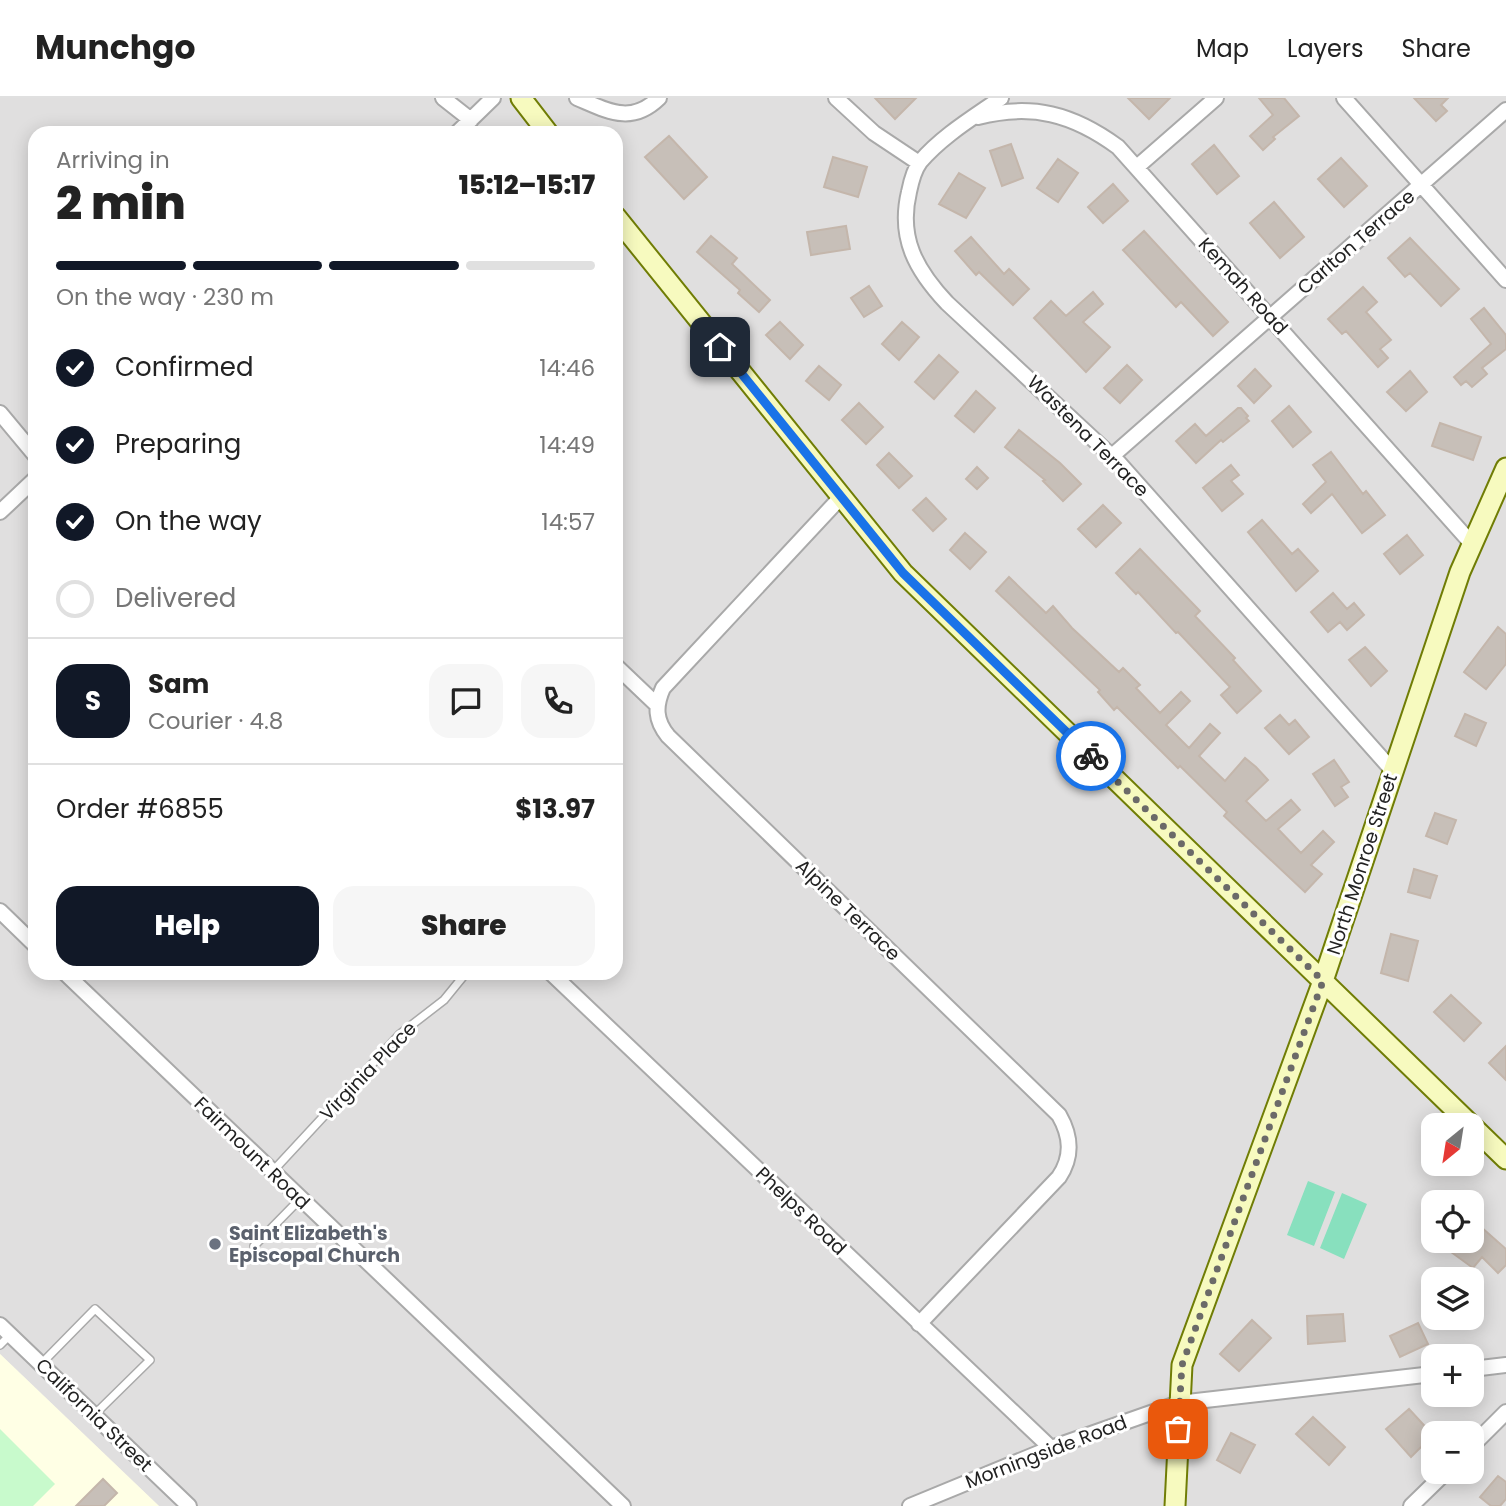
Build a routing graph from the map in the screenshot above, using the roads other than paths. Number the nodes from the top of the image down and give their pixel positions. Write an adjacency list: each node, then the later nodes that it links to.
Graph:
1 (443, 98): 11 (street)
2 (493, 98): 11 (street)
3 (521, 98): 14 (street)
4 (577, 98): 5 (street)
5 (659, 98)
6 (836, 98): 15 (street)
7 (1001, 98): 12 (street, Wastena Terrace)
8 (1216, 98): 16 (street)
9 (1344, 98): 17 (street)
10 (1506, 110): 17 (street, Carlton Terrace)
11 (471, 120): 13 (street)
12 (970, 120): 15 (street, Wastena Terrace); 16 (street, Kemah Road)
13 (465, 126)
14 (543, 126)
15 (919, 163): 23 (street, Wastena Terrace)
16 (1137, 167): 20 (street, Kemah Road)
17 (1421, 185): 19 (street); 20 (street, Carlton Terrace)
18 (623, 227): 26 (street)
19 (1506, 280)
20 (1270, 317): 23 (street, Carlton Terrace); 28 (street, Kemah Road)
21 (0, 413): 22 (street)
22 (28, 447)
23 (1112, 456): 31 (street, Wastena Terrace)
24 (1506, 468): 28 (street, North Monroe Street)
25 (28, 486): 27 (street)
26 (841, 497): 30 (street); 37 (street)
27 (0, 512)
28 (1472, 544): 31 (street, North Monroe Street)
29 (623, 673): 30 (street)
30 (657, 705): 44 (street, Alpine Terrace)
31 (1393, 771): 37 (street, North Monroe Street)
32 (0, 911): 33 (street)
33 (28, 938)
34 (72, 980): 41 (street, Fairmount Road)
35 (460, 980): 41 (lane, Virginia Place)
36 (558, 980): 44 (street, Phelps Road)
37 (1323, 981): 38 (street); 50 (street, North Monroe Street)
38 (1460, 1113)
39 (1484, 1137): 40 (street)
40 (1506, 1159)
41 (272, 1172): 42 (street, Fairmount Road)
42 (300, 1199): 43 (lane); 57 (street, Fairmount Road)
43 (254, 1246)
44 (919, 1324): 54 (street, Phelps Road)
45 (4, 1335): 46 (street, California Street)
46 (41, 1364): 52 (street, California Street); 52 (lane)
47 (1506, 1366): 48 (street)
48 (1484, 1368)
49 (1421, 1375): 50 (street, Morningside Road)
50 (1179, 1403): 54 (street, Morningside Road); 59 (street, North Monroe Street)
51 (1506, 1412): 53 (street)
52 (94, 1415): 56 (street, California Street)
53 (1484, 1434)
54 (1051, 1448): 58 (street, Morningside Road)
55 (1434, 1484): 60 (street)
56 (189, 1506)
57 (623, 1506)
58 (911, 1506)
59 (1174, 1506)
60 (1411, 1506)

